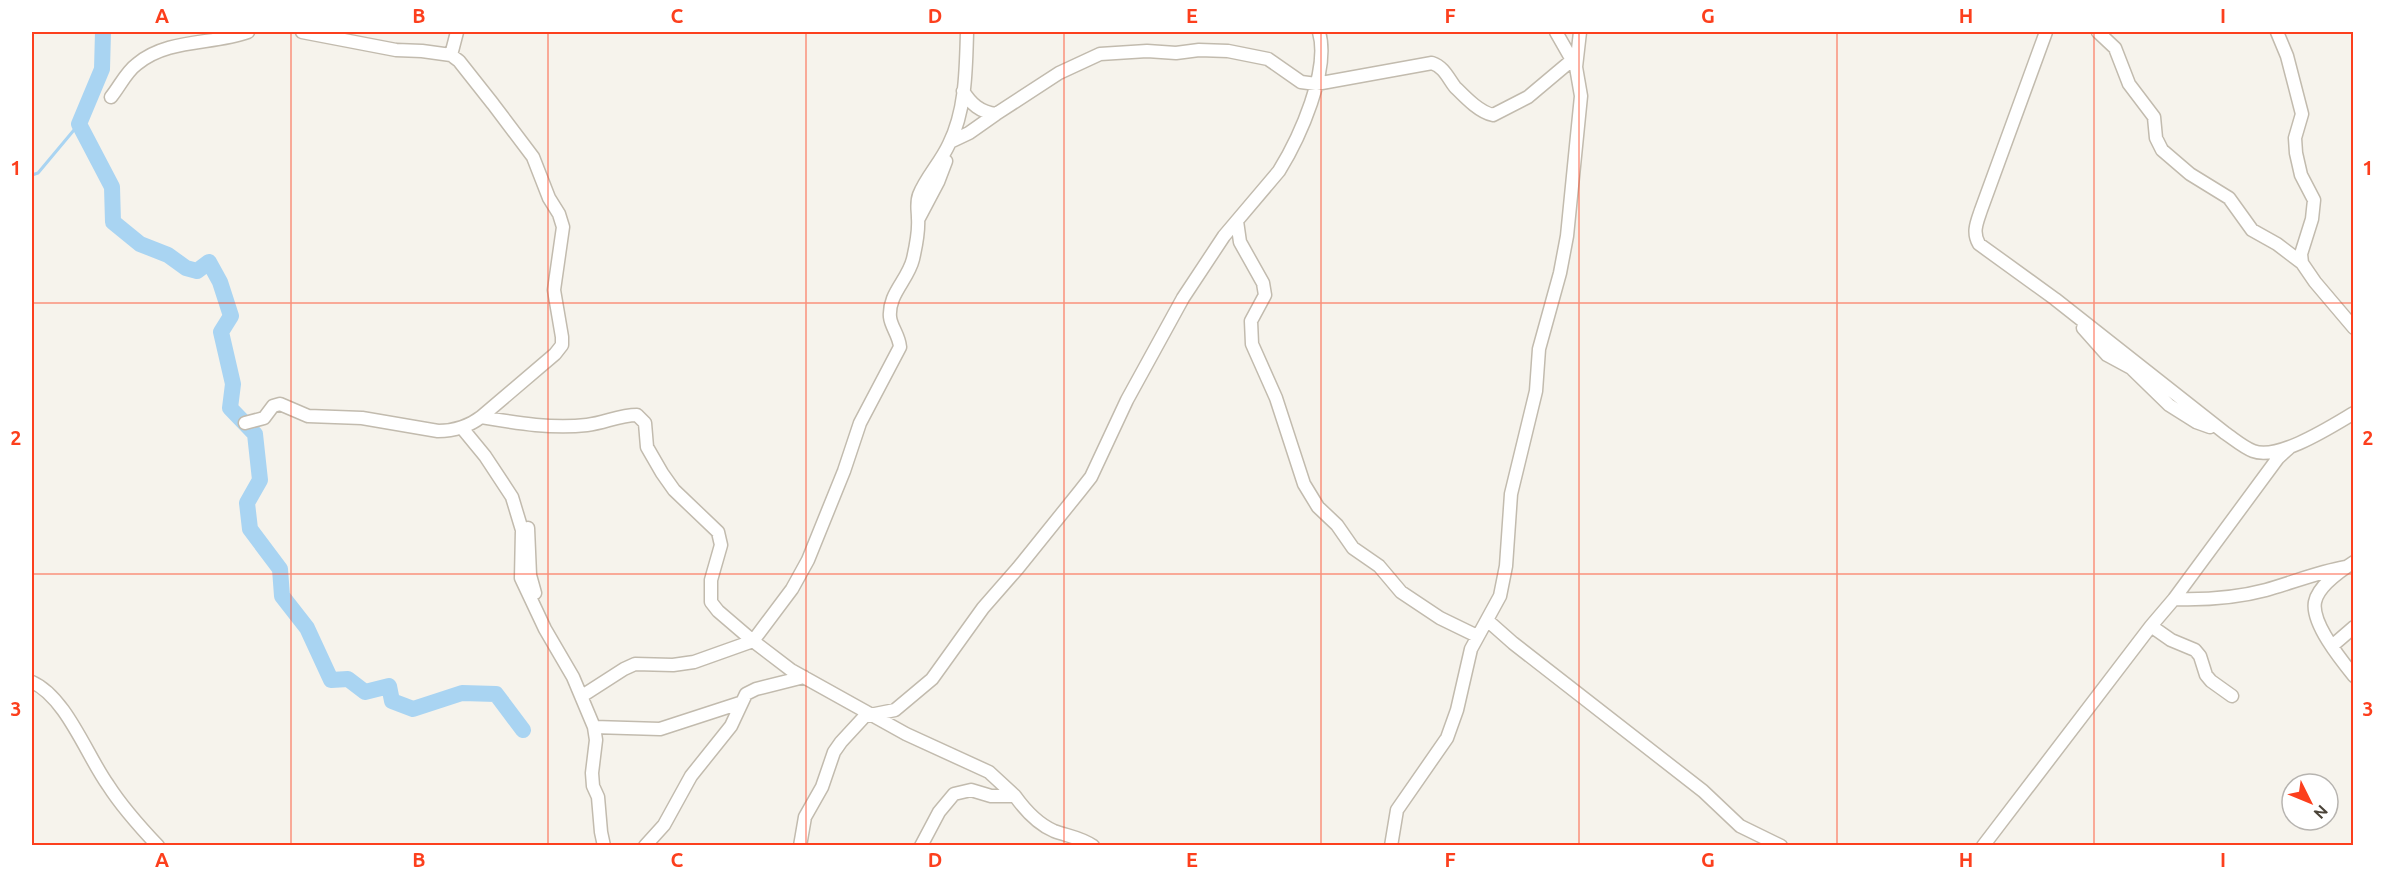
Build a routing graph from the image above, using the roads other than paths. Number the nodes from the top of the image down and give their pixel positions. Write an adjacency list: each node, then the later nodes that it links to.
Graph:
1 (248, 32): 15 (street)
2 (303, 32): 11 (street)
3 (457, 32): 11 (street)
4 (967, 32): 14 (street)
5 (1319, 32): 13 (street)
6 (1556, 32): 12 (street)
7 (1580, 32): 12 (street)
8 (2046, 32): 26 (street)
9 (2098, 32): 19 (street)
10 (2277, 32): 19 (street)
11 (451, 55): 22 (street)
12 (1574, 63): 13 (street); 30 (street)
13 (1316, 84): 16 (street); 18 (street)
14 (963, 91): 16 (street); 17 (street)
15 (111, 97)
16 (996, 114): 17 (street)
17 (949, 145): 34 (street)
18 (1237, 221): 33 (street); 42 (street)
19 (2302, 263): 20 (street)
20 (2354, 328)
21 (2354, 413): 25 (street)
22 (481, 417): 24 (street); 34 (street)
23 (244, 423): 24 (street)
24 (462, 428): 39 (street)
25 (2290, 447): 26 (street); 27 (street)
26 (2255, 452): 27 (street)
27 (2278, 458): 29 (street)
28 (2350, 564): 29 (street); 35 (street)
29 (2174, 599): 31 (street)
30 (1487, 620): 33 (street); 52 (street)
31 (2151, 626): 40 (street); 53 (street)
32 (2354, 627): 35 (street)
33 (1477, 636): 51 (street)
34 (753, 641): 37 (street); 39 (street)
35 (2332, 646): 36 (street)
36 (2354, 676)
37 (804, 677): 41 (street); 42 (street)
38 (32, 682): 45 (street)
39 (582, 696): 43 (street)
40 (2232, 696)
41 (740, 703): 43 (street); 47 (street)
42 (870, 714): 44 (street); 48 (street)
43 (594, 727): 46 (street)
44 (1015, 796): 49 (street); 50 (street)
45 (158, 846)
46 (604, 846)
47 (645, 846)
48 (800, 846)
49 (921, 846)
50 (1093, 846)
51 (1390, 846)
52 (1781, 846)
53 (1983, 846)

